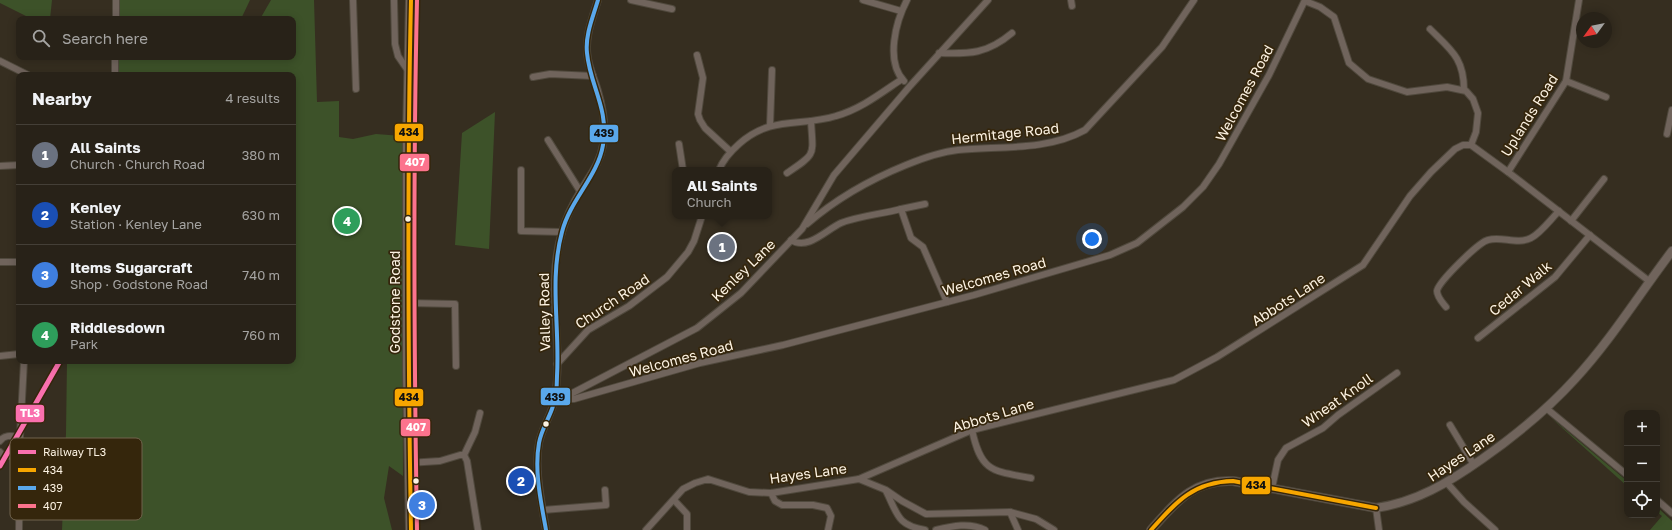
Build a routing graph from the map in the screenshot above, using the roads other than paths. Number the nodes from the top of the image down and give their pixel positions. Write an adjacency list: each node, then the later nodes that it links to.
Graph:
1 (116, 0): 15 (street)
2 (353, 0): 31 (street)
3 (394, 0): 25 (street)
4 (411, 0): 25 (highway, Godstone Road)
5 (598, 0): 26 (street, Valley Road)
6 (631, 0): 13 (street)
7 (863, 0): 14 (street)
8 (907, 0): 14 (street)
9 (988, 0): 18 (street, Kenley Lane)
10 (1194, 0): 56 (street, Hermitage Road)
11 (1305, 0): 32 (street); 64 (street, Welcomes Road)
12 (1579, 0): 29 (street, Uplands Road)
13 (672, 9)
14 (901, 11): 28 (street)
15 (116, 16)
16 (1430, 29): 32 (street)
17 (1012, 33): 18 (street)
18 (939, 53): 30 (street, Kenley Lane)
19 (697, 55): 41 (street)
20 (115, 60): 24 (street)
21 (0, 61): 23 (street)
22 (772, 70): 36 (street)
23 (22, 72)
24 (115, 72)
25 (409, 73): 65 (highway, Godstone Road)
26 (593, 76): 27 (street); 50 (street, Valley Road)
27 (533, 77)
28 (902, 79): 30 (street); 35 (street)
29 (1566, 81): 33 (street); 48 (street, Uplands Road)
30 (910, 86): 56 (street, Kenley Lane)
31 (356, 89)
32 (1464, 90): 40 (street)
33 (1606, 97)
34 (1672, 110): 37 (street)
35 (810, 121): 36 (street); 47 (street)
36 (770, 126): 41 (street)
37 (1667, 134)
38 (548, 140): 50 (street)
39 (679, 144): 44 (street)
40 (1471, 145): 48 (street); 79 (street, Abbots Lane)
41 (730, 151): 45 (street)
42 (16, 165): 43 (street)
43 (0, 166)
44 (683, 167)
45 (721, 167)
46 (521, 170): 57 (street)
47 (787, 172)
48 (1508, 172): 53 (street)
49 (1604, 179): 55 (street)
50 (580, 191): 57 (street, Valley Road)
51 (925, 204): 52 (street)
52 (901, 209): 59 (street); 64 (street)
53 (1559, 211): 55 (street); 66 (street)
54 (701, 219): 71 (street, Church Road)
55 (1571, 221): 58 (street)
56 (802, 229): 59 (street, Kenley Lane)
57 (562, 232): 71 (street, Valley Road)
58 (1590, 235): 63 (street); 67 (street, Cedar Walk)
59 (791, 240): 74 (street, Kenley Lane)
60 (1672, 251): 63 (street, Hayes Lane)
61 (0, 262): 62 (street)
62 (16, 262)
63 (1649, 281): 76 (street, Hayes Lane)
64 (948, 302): 74 (street, Welcomes Road)
65 (408, 304): 72 (street); 85 (highway, Godstone Road)
66 (1446, 307)
67 (1478, 338)
68 (16, 354): 69 (street)
69 (0, 356)
70 (24, 364): 80 (street)
71 (557, 364): 75 (street, Valley Road)
72 (456, 366)
73 (1397, 373): 91 (street, Wheat Knoll)
74 (565, 396): 75 (street, Kenley Lane)
75 (556, 398): 98 (street)
76 (1546, 408): 86 (street, Hayes Lane); 87 (street)
77 (480, 413): 83 (street)
78 (1450, 425): 86 (street)
79 (972, 430): 88 (street); 89 (street, Abbots Lane)
80 (20, 437): 81 (street)
81 (0, 441)
82 (0, 452): 84 (street)
83 (464, 455): 85 (street); 104 (street)
84 (10, 456)
85 (408, 463): 103 (highway, Godstone Road)
86 (1474, 465): 90 (street, Hayes Lane)
87 (1624, 473)
88 (1030, 478)
89 (859, 479): 93 (street, Hayes Lane); 94 (street, Hayes Lane)
90 (1447, 483): 97 (street, Hayes Lane); 116 (street)
91 (1272, 488): 97 (street, Hayes Lane); 114 (street, Hayes Lane)
92 (605, 490): 98 (street)
93 (886, 490): 99 (street, Hayes Lane); 109 (street)
94 (771, 493): 95 (street, Hayes Lane); 108 (street)
95 (674, 500): 106 (street, Hayes Lane); 107 (street)
96 (1660, 503): 100 (street)
97 (1376, 508): 115 (street)
98 (543, 510): 105 (street)
99 (1010, 512): 112 (street); 113 (street, Hayes Lane)
100 (1672, 513)
101 (19, 520): 102 (street)
102 (19, 530)
103 (411, 530)
104 (478, 530)
105 (546, 530)
106 (646, 530)
107 (687, 530)
108 (828, 530)
109 (926, 530)
110 (936, 530): 111 (street)
111 (985, 530)
112 (1018, 530)
113 (1054, 530)
114 (1151, 530)
115 (1379, 530)
116 (1495, 530)

